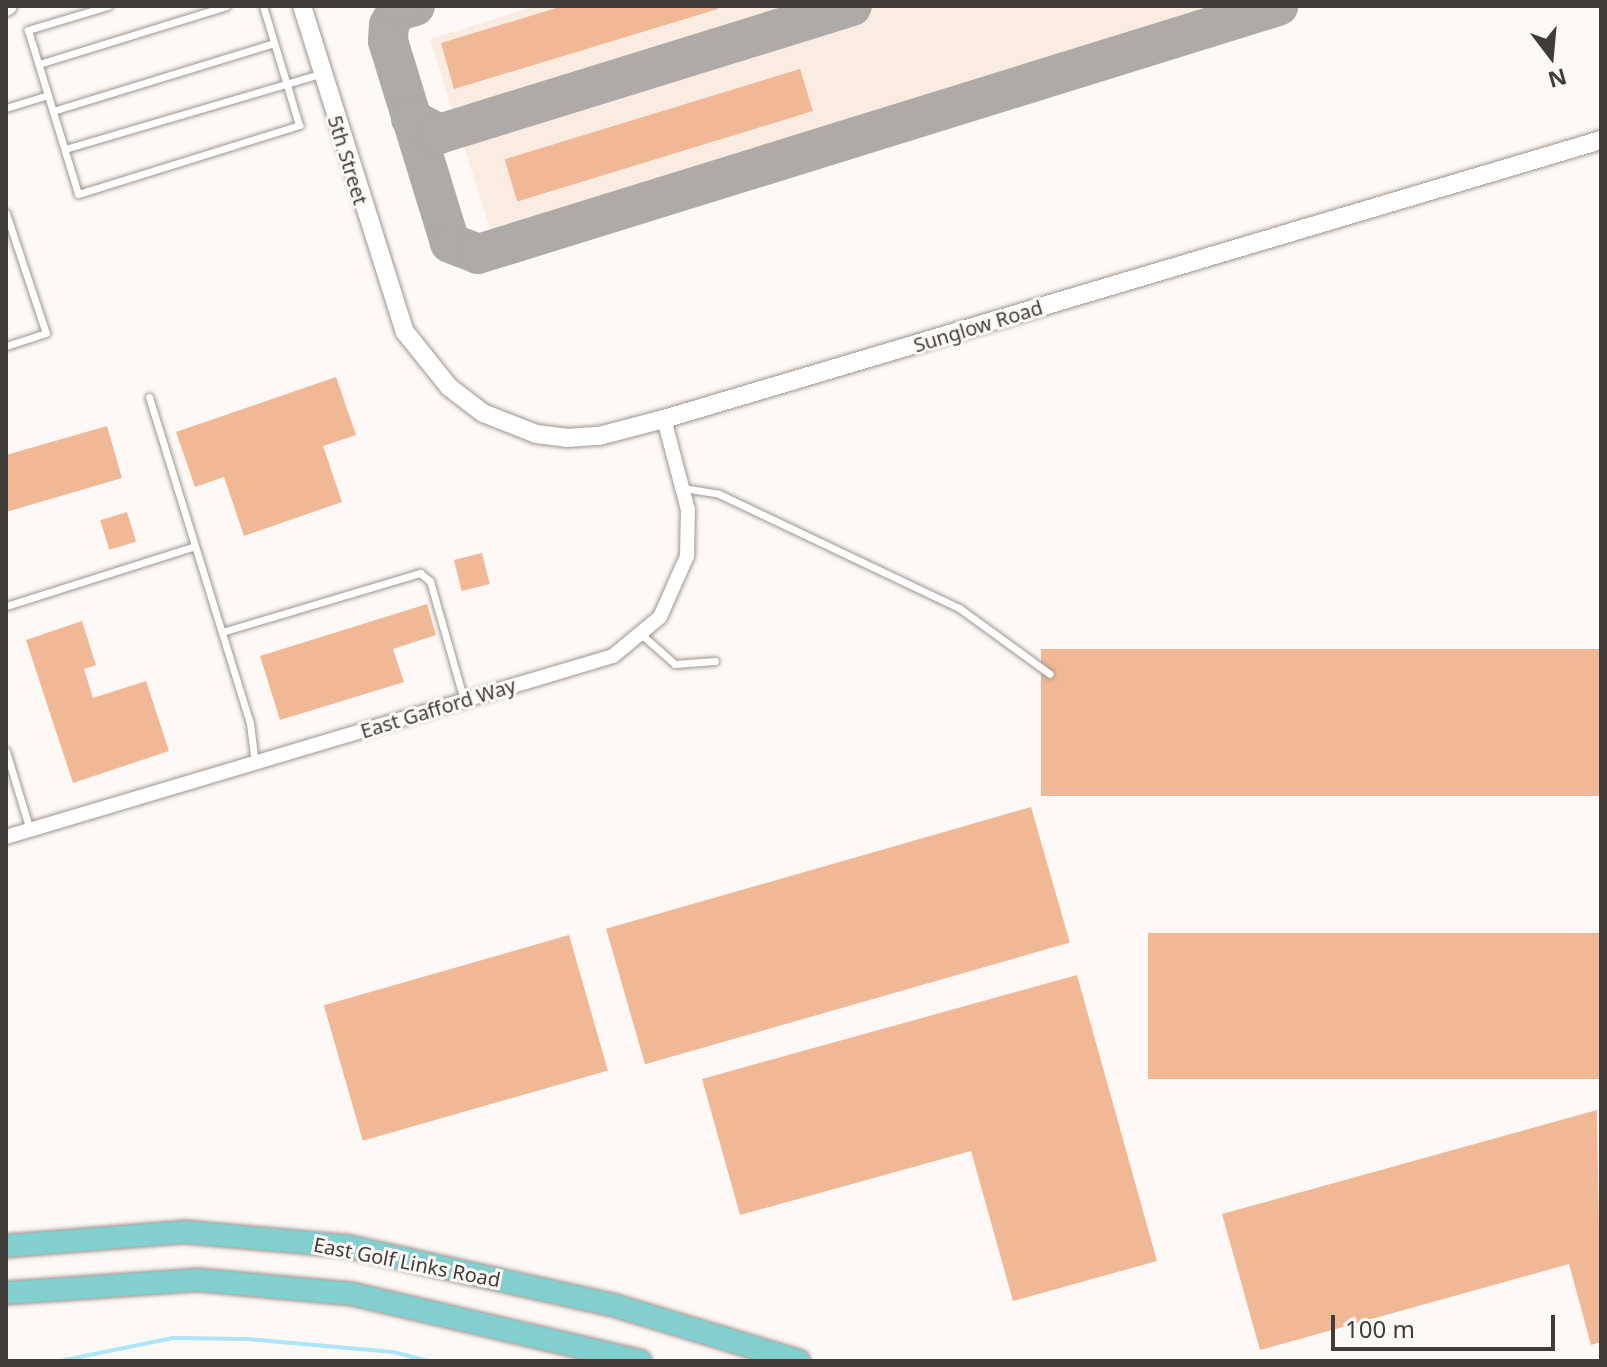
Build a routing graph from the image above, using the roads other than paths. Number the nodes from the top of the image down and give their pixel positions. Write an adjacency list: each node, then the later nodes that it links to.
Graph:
1 (108, 6): 6 (lane)
2 (226, 6): 6 (lane)
3 (263, 6): 5 (lane)
4 (302, 6): 7 (street, 5th Street)
5 (274, 43): 8 (lane); 11 (lane)
6 (39, 64): 9 (lane)
7 (322, 73): 8 (lane); 15 (street, 5th Street)
8 (287, 84): 13 (lane); 13 (lane)
9 (48, 95): 10 (lane); 11 (lane)
10 (6, 108)
11 (53, 111): 13 (lane)
12 (1601, 140): 18 (street, Sunglow Road)
13 (65, 149)
14 (6, 213): 16 (lane)
15 (396, 313): 18 (street, Sunglow Road)
16 (6, 346)
17 (149, 397): 20 (lane)
18 (664, 419): 19 (street, East Gafford Way)
19 (683, 488): 23 (street, East Gafford Way); 25 (lane)
20 (195, 546): 21 (lane); 22 (lane)
21 (6, 606)
22 (222, 632): 26 (lane); 28 (lane)
23 (642, 635): 24 (lane); 26 (street, East Gafford Way)
24 (715, 661)
25 (1050, 674)
26 (464, 700): 28 (street, East Gafford Way)
27 (6, 751): 29 (lane)
28 (255, 762): 29 (street, East Gafford Way)
29 (30, 830): 30 (street, East Gafford Way)
30 (6, 837)
31 (6, 1246): 34 (main road, East Golf Links Road)
32 (6, 1293): 33 (main road, East Golf Links Road)
33 (640, 1361)
34 (799, 1361)

